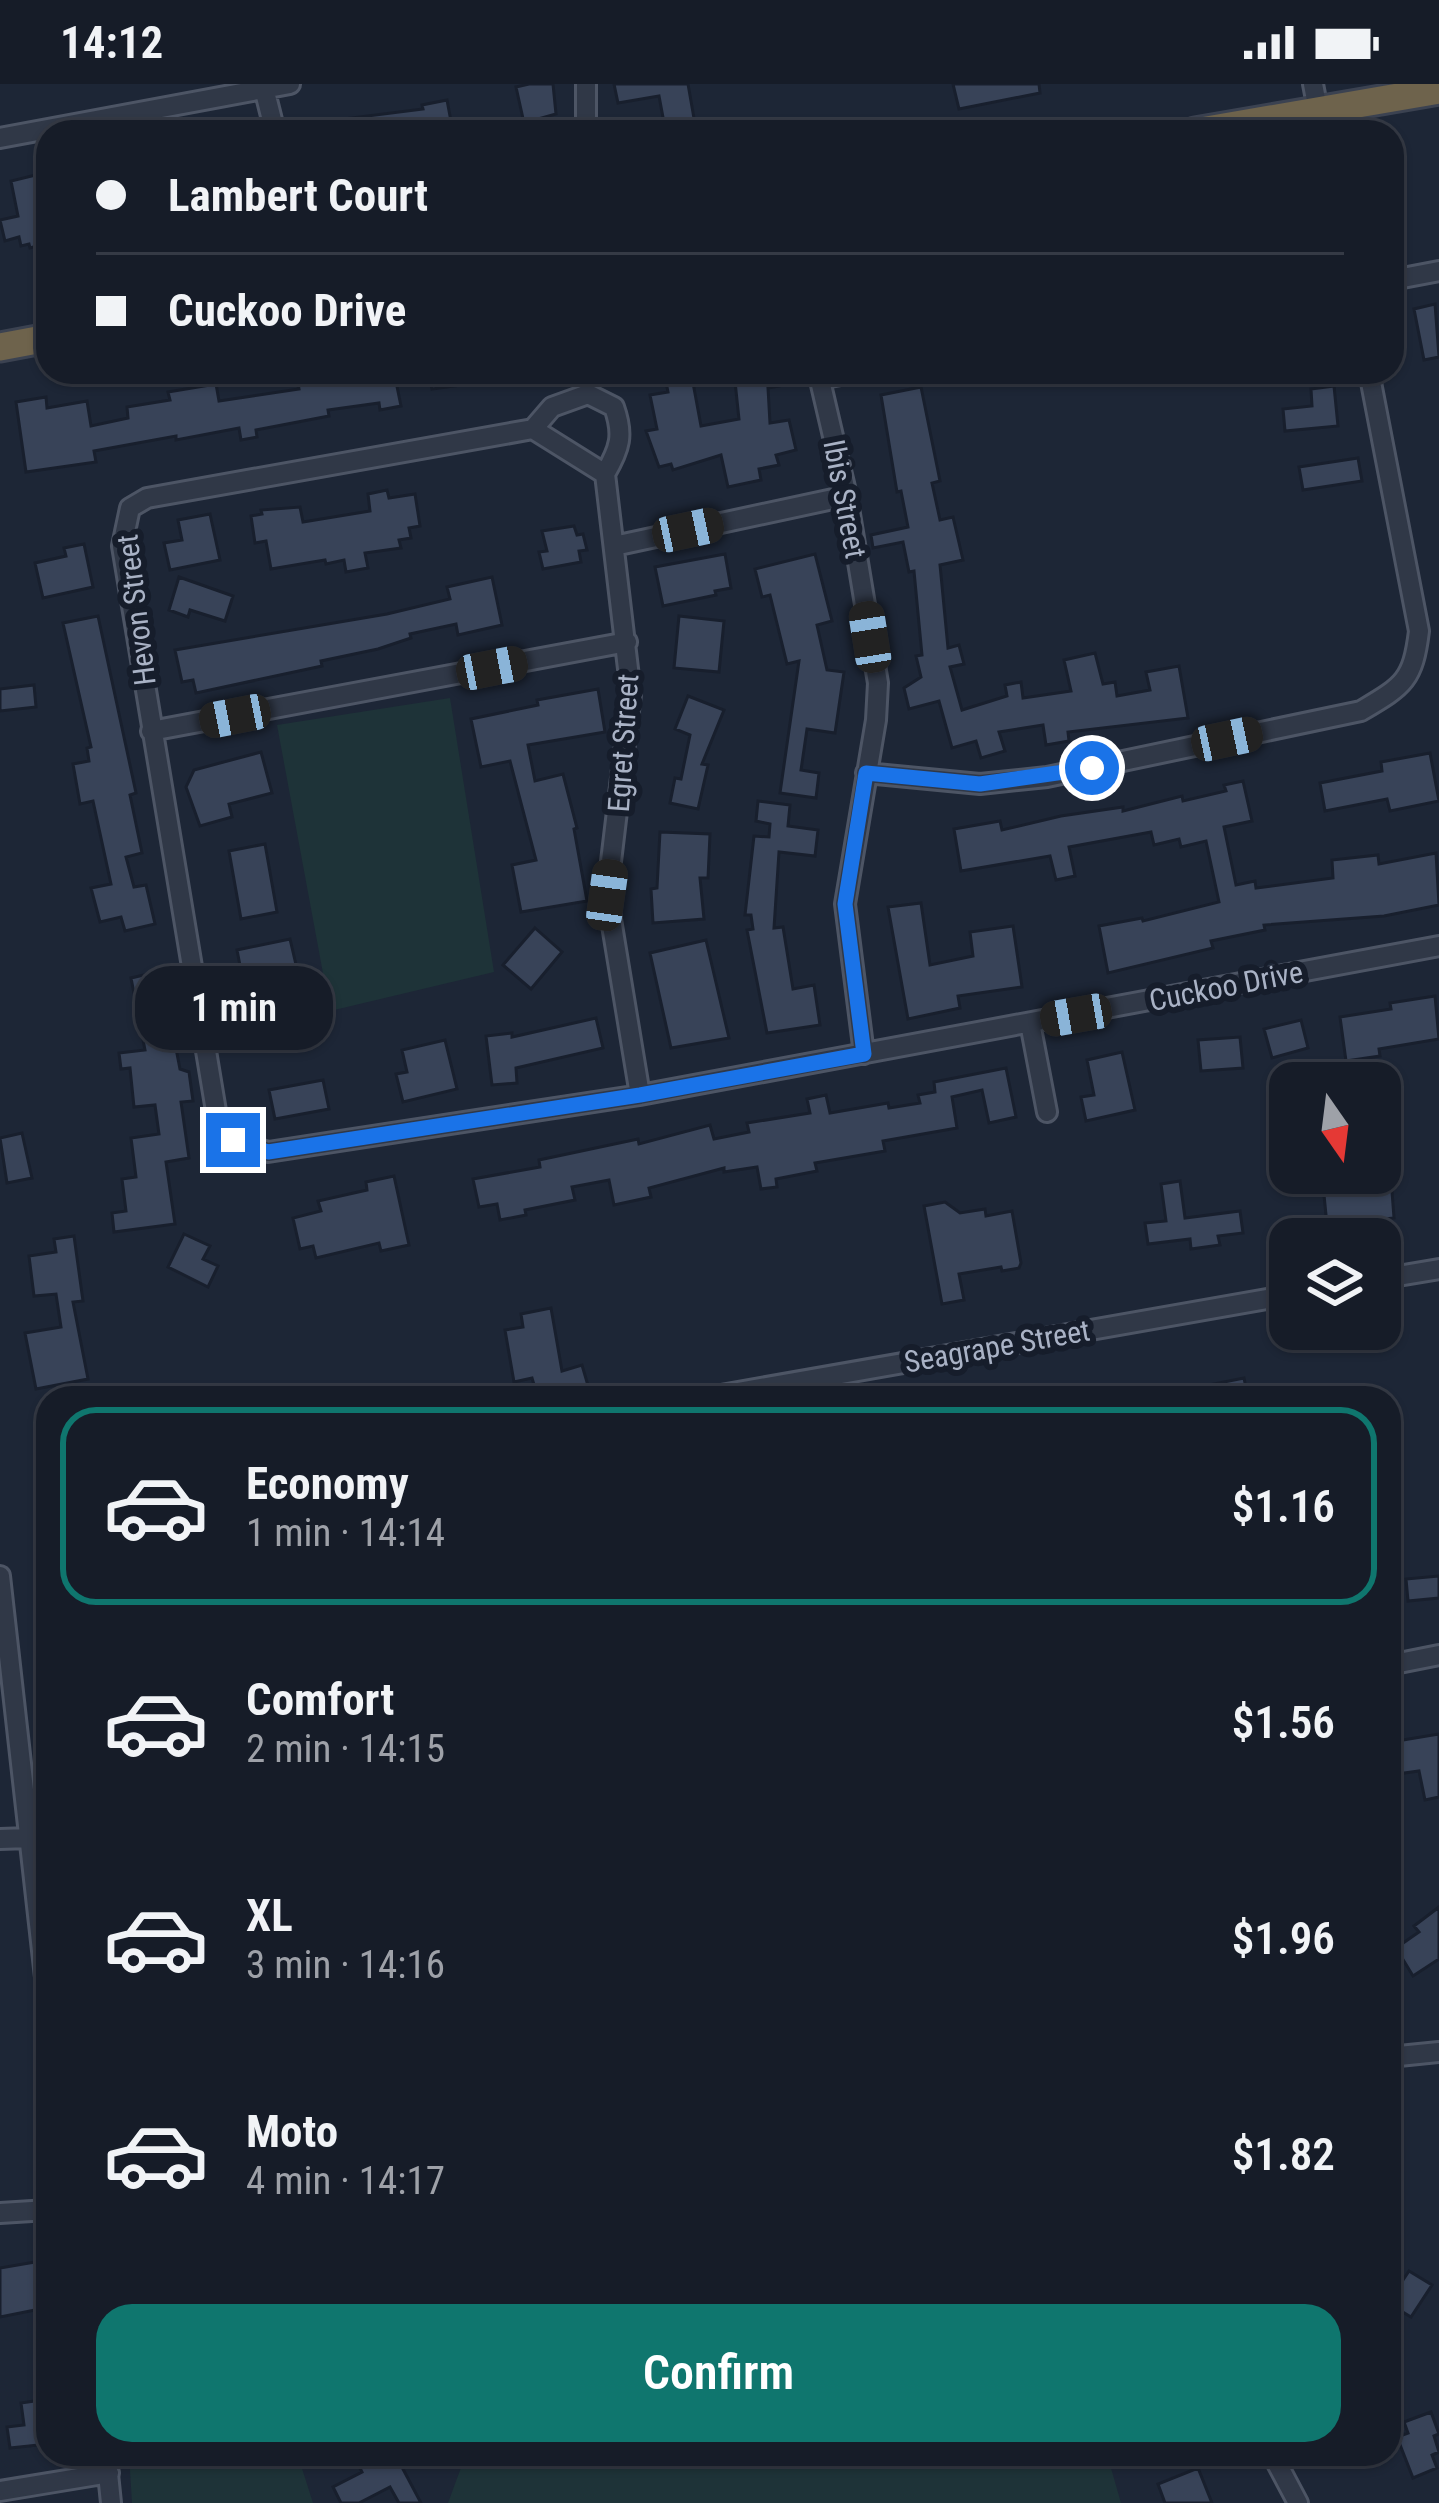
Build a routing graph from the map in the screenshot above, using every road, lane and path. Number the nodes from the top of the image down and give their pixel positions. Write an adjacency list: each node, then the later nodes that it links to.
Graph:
1 (290, 84): 3 (street)
2 (586, 84): 8 (street)
3 (264, 86): 6 (street); 7 (street)
4 (1439, 90): 5 (highway)
5 (1316, 97): 9 (highway)
6 (91, 120)
7 (272, 120)
8 (586, 120)
9 (1236, 120)
10 (36, 131): 11 (street)
11 (0, 138)
12 (1439, 271): 13 (street)
13 (1404, 278)
14 (36, 340): 15 (highway)
15 (0, 346)
16 (820, 384): 20 (street, Ibis Street)
17 (1371, 384): 24 (street)
18 (533, 429): 19 (street); 19 (street, Hevon Street); 23 (street, Hevon Street)
19 (604, 474): 21 (street, Egret Street)
20 (847, 496): 21 (street); 24 (street, Ibis Street)
21 (614, 546): 22 (street, Egret Street)
22 (628, 642): 23 (street); 28 (street, Egret Street)
23 (152, 731): 30 (street, Hevon Street)
24 (866, 773): 27 (street, Ibis Street)
25 (1439, 946): 26 (street, Cuckoo Drive)
26 (1030, 1023): 27 (street, Cuckoo Drive); 29 (street)
27 (864, 1054): 28 (street, Cuckoo Drive)
28 (640, 1095): 30 (street, Cuckoo Drive)
29 (1047, 1112)
30 (233, 1140)
31 (1439, 1269): 32 (street)
32 (1401, 1275)
33 (1269, 1299): 34 (street, Seagrape Street)
34 (772, 1386)
35 (0, 1576): 38 (street)
36 (1439, 1655): 37 (street)
37 (1401, 1663)
38 (29, 1838): 39 (street); 40 (street)
39 (0, 1839)
40 (36, 1860)
41 (1439, 2052): 42 (street)
42 (1401, 2056)
43 (36, 2211): 44 (street)
44 (0, 2213)
45 (96, 2466): 48 (street)
46 (108, 2466): 49 (street)
47 (1278, 2466): 50 (street)
48 (0, 2491)
49 (111, 2503)
50 (1298, 2503)

